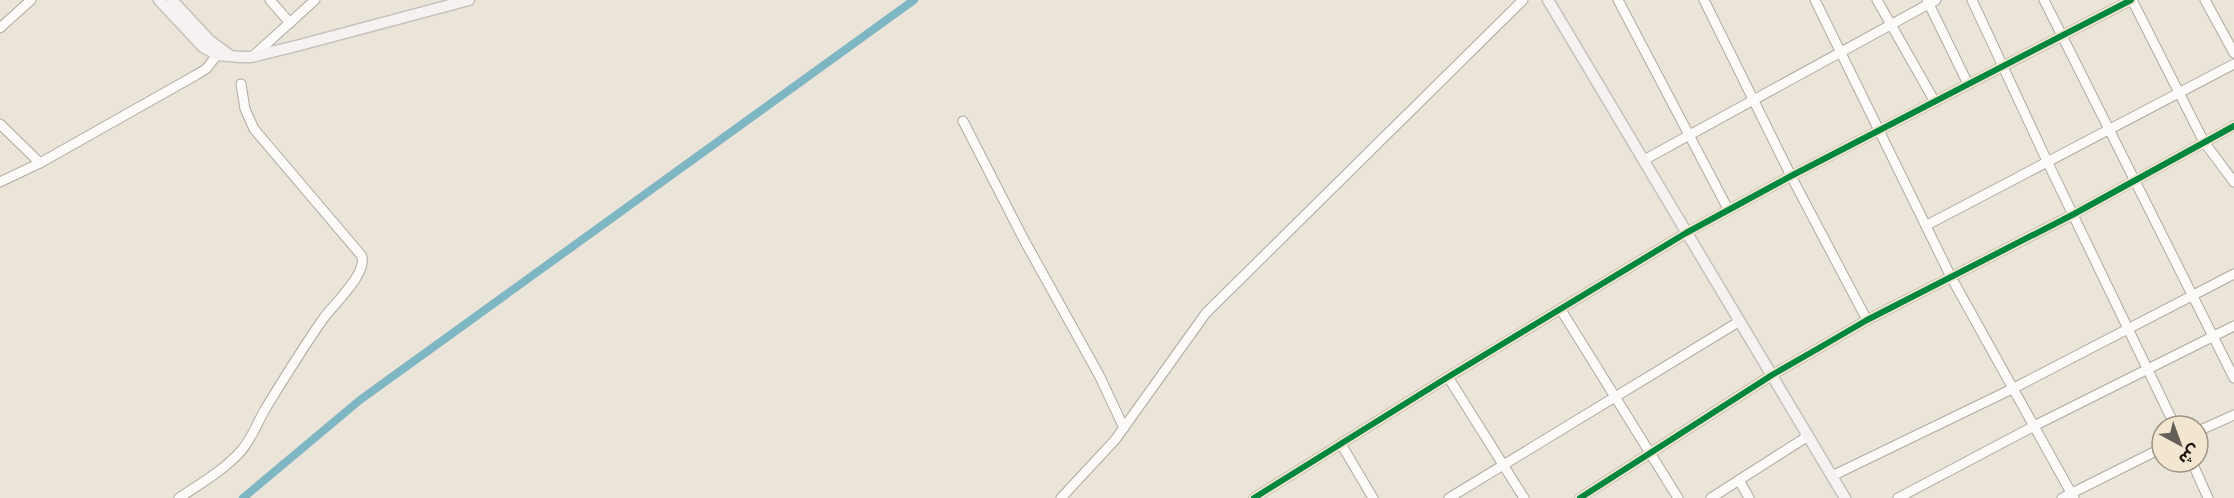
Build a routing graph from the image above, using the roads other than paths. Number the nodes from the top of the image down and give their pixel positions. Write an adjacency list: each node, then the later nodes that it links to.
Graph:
1 (31, 0): 20 (street)
2 (159, 0): 23 (main road)
3 (172, 0): 23 (main road)
4 (270, 0): 18 (street)
5 (315, 0): 18 (street)
6 (469, 0): 25 (main road)
7 (1523, 0): 70 (street)
8 (1548, 0): 40 (main road)
9 (1618, 0): 38 (street)
10 (1704, 0): 31 (street)
11 (1815, 0): 22 (street)
12 (1877, 0): 19 (street)
13 (1972, 0): 27 (street)
14 (2044, 0): 21 (street)
15 (2131, 0): 21 (street); 30 (street)
16 (2205, 0): 24 (street)
17 (1930, 1): 19 (street); 29 (street)
18 (290, 23): 25 (street)
19 (1890, 25): 22 (street); 32 (street)
20 (0, 28)
21 (2062, 36): 27 (street); 36 (street)
22 (1840, 52): 31 (street); 37 (street)
23 (223, 53): 25 (main road); 42 (street)
24 (2234, 53)
25 (251, 57)
26 (2234, 64): 30 (street)
27 (2004, 66): 29 (street); 41 (street)
28 (241, 84): 80 (street)
29 (1968, 84): 32 (street)
30 (2178, 93): 36 (street); 39 (street)
31 (1754, 100): 38 (street); 43 (street)
32 (1935, 102): 37 (street)
33 (963, 121): 70 (street)
34 (0, 124): 42 (street)
35 (2234, 126): 39 (street)
36 (2108, 129): 41 (street); 44 (street)
37 (1879, 132): 43 (street); 49 (street)
38 (1689, 134): 40 (street); 47 (street)
39 (2204, 142): 44 (street); 46 (street)
40 (1644, 159): 50 (main road)
41 (2047, 161): 48 (street); 49 (street)
42 (40, 163): 45 (street)
43 (1791, 176): 47 (street); 55 (street)
44 (2134, 180): 48 (street); 53 (street)
45 (0, 182)
46 (2234, 182)
47 (1728, 209): 50 (street)
48 (2074, 214): 52 (street); 58 (street)
49 (1927, 225): 52 (street)
50 (1686, 234): 54 (street); 56 (main road)
51 (2234, 274): 53 (street)
52 (1951, 277): 55 (street); 64 (street)
53 (2192, 295): 58 (street); 59 (street)
54 (1561, 310): 62 (street); 65 (street)
55 (1867, 320): 61 (street)
56 (1740, 321): 61 (main road); 65 (street)
57 (2234, 326): 59 (street)
58 (2129, 329): 60 (street); 64 (street)
59 (2213, 337): 60 (street); 63 (street)
60 (2148, 368): 66 (street); 68 (street)
61 (1772, 375): 71 (main road); 73 (street)
62 (1448, 377): 72 (street); 75 (street)
63 (2234, 378)
64 (2014, 388): 68 (street); 77 (street)
65 (1615, 398): 73 (street); 75 (street)
66 (2169, 414)
67 (2234, 415): 69 (street)
68 (2036, 425): 79 (street); 91 (street)
69 (2210, 426)
70 (1124, 428): 81 (street)
71 (1808, 436): 77 (main road); 78 (street)
72 (1341, 444): 82 (street); 83 (street)
73 (1649, 453): 86 (street); 87 (street)
74 (2150, 454): 79 (street)
75 (1503, 464): 84 (street); 85 (street)
76 (2197, 474): 93 (street)
77 (1832, 476): 90 (main road)
78 (1738, 480): 88 (street); 89 (street)
79 (2073, 496): 92 (street)
80 (179, 498)
81 (1061, 498)
82 (1254, 498)
83 (1373, 498)
84 (1449, 498)
85 (1524, 498)
86 (1580, 498)
87 (1678, 498)
88 (1711, 498)
89 (1749, 498)
90 (1844, 498)
91 (1899, 498)
92 (2062, 498)
93 (2208, 498)

